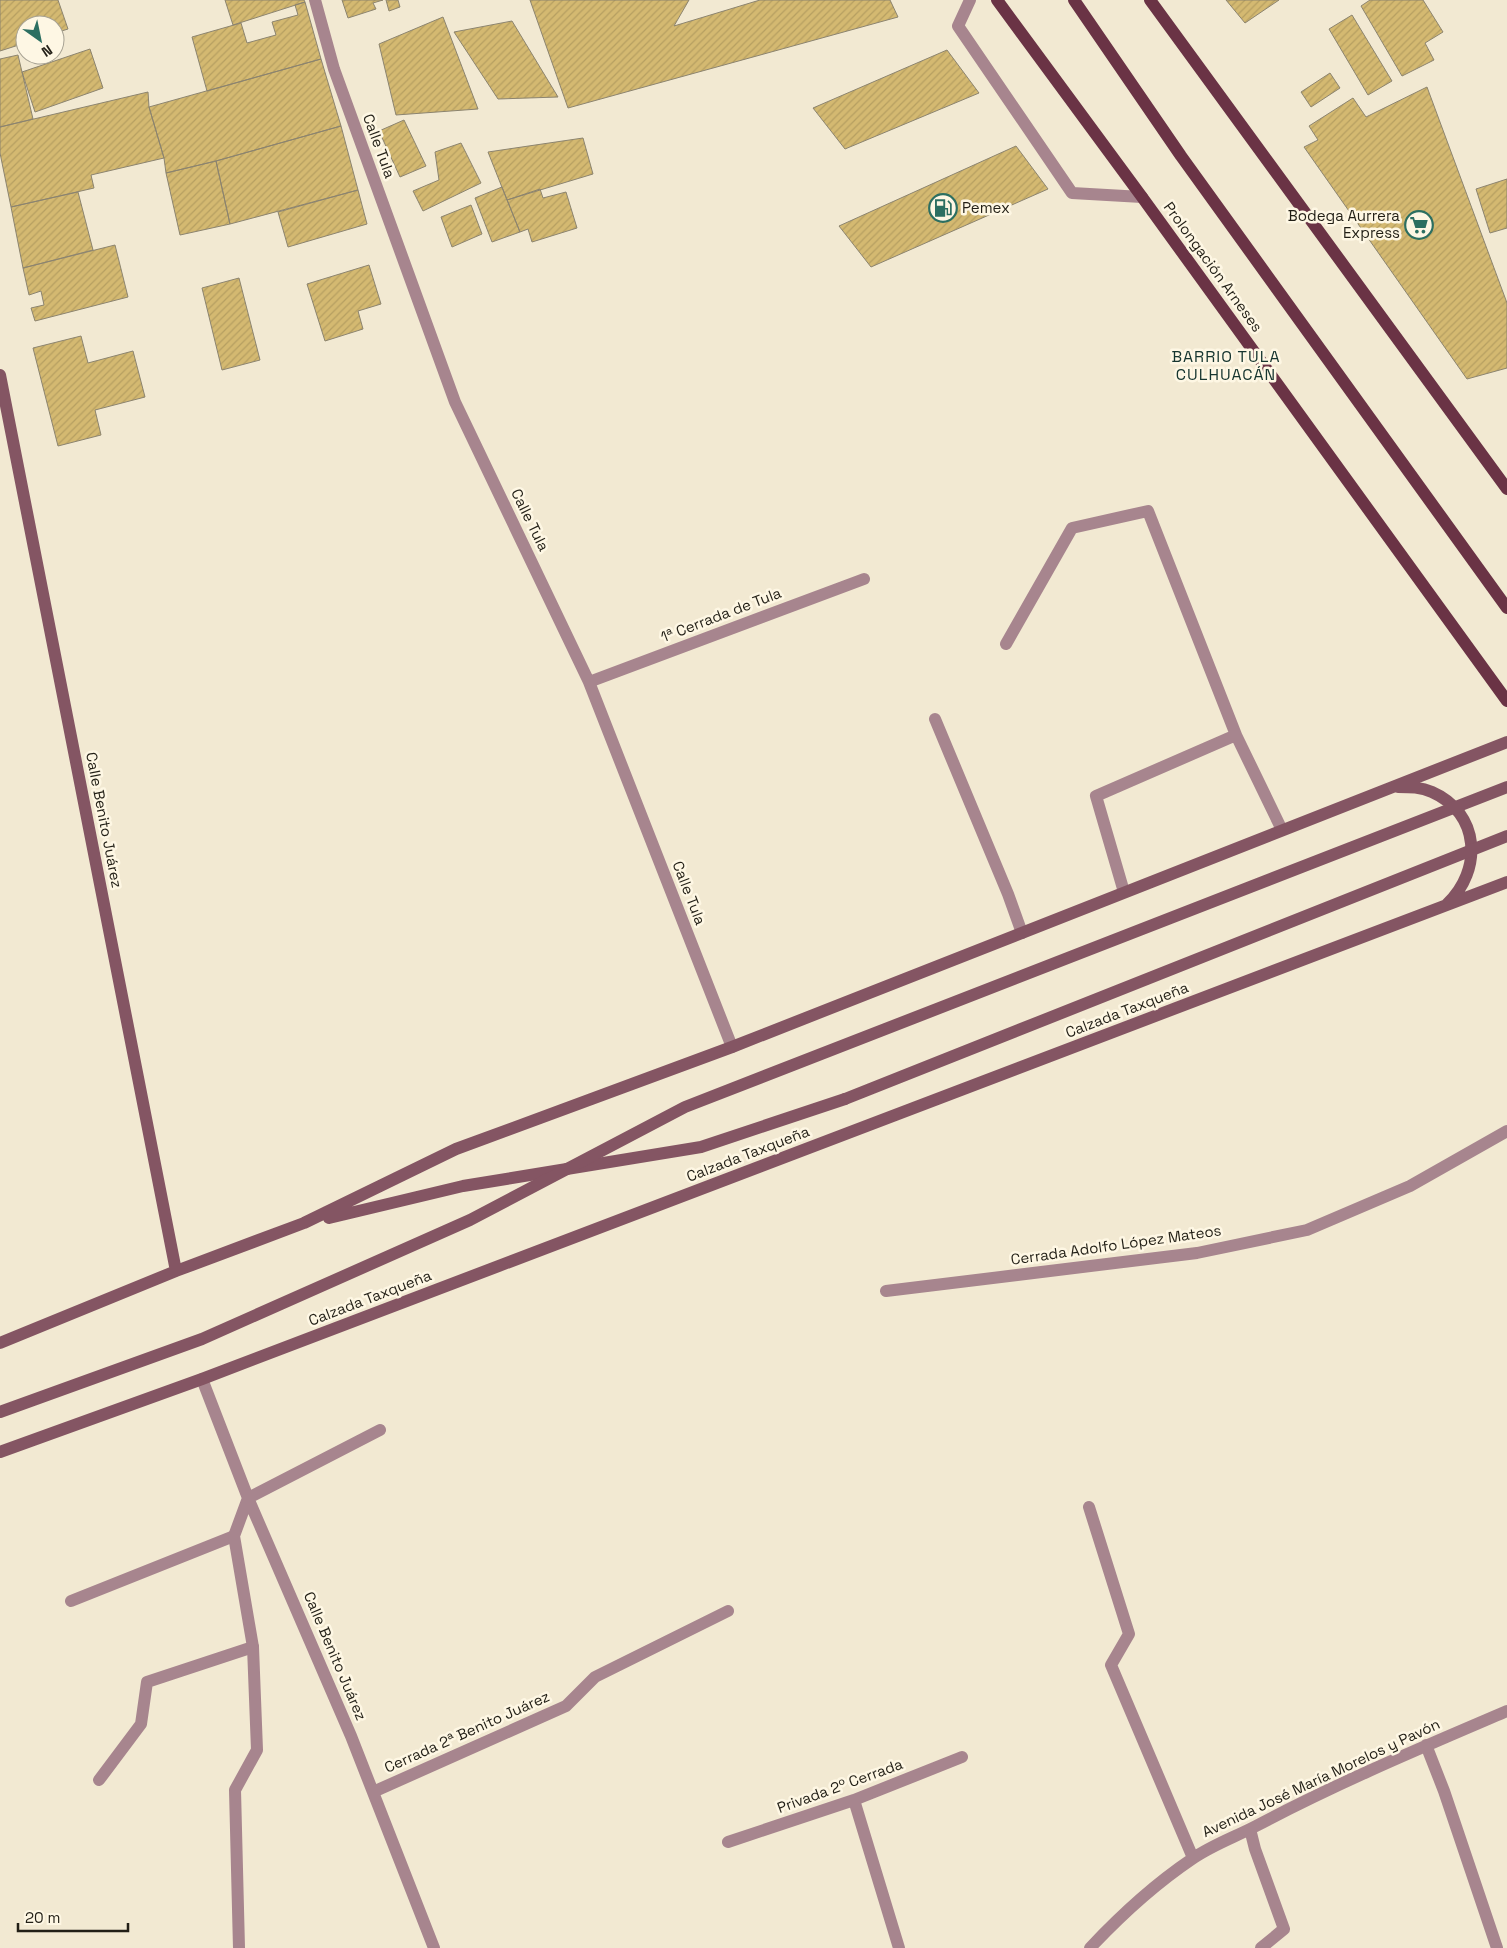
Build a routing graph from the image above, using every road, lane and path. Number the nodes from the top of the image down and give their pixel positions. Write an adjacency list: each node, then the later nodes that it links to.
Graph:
1 (314, 0): 12 (street, Calle Tula)
2 (970, 0): 6 (street)
3 (996, 0): 6 (main road, Prolongación Arneses)
4 (1074, 0): 10 (main road)
5 (1150, 0): 8 (main road)
6 (1142, 197): 13 (main road, Prolongación Arneses)
7 (0, 375): 28 (main road, Calle Benito Juárez)
8 (1507, 490)
9 (864, 579): 12 (street, 1ª Cerrada de Tula)
10 (1507, 608)
11 (1006, 644): 15 (street)
12 (589, 682): 25 (street, Calle Tula)
13 (1507, 701)
14 (935, 719): 24 (street)
15 (1236, 735): 19 (street); 22 (street)
16 (1507, 742): 18 (main road, Calzada Taxqueña)
17 (1507, 787): 32 (main road, Calzada Taxqueña, bridge)
18 (1382, 791): 19 (main road, Calzada Taxqueña); 23 (main road)
19 (1282, 830): 22 (main road, Calzada Taxqueña)
20 (1507, 836): 27 (main road, Calzada Taxqueña, bridge)
21 (1507, 882): 23 (main road, Calzada Taxqueña)
22 (1124, 892): 24 (main road, Calzada Taxqueña)
23 (1443, 907): 31 (main road, Calzada Taxqueña)
24 (1022, 933): 25 (main road, Calzada Taxqueña)
25 (732, 1047): 27 (main road, Calzada Taxqueña)
26 (1507, 1131): 29 (street, Cerrada Adolfo López Mateos)
27 (304, 1223): 28 (main road, Calzada Taxqueña)
28 (176, 1271): 30 (main road, Calzada Taxqueña)
29 (886, 1291)
30 (0, 1343)
31 (202, 1379): 34 (main road, Calzada Taxqueña); 35 (street, Calle Benito Juárez)
32 (0, 1412)
33 (380, 1430): 35 (street)
34 (0, 1452)
35 (248, 1498): 37 (street); 45 (street, Calle Benito Juárez)
36 (1089, 1507): 49 (street)
37 (234, 1536): 38 (street); 40 (street)
38 (71, 1601)
39 (728, 1611): 45 (street, Cerrada 2ª Benito Juárez)
40 (253, 1647): 44 (street); 50 (street)
41 (1507, 1711): 42 (street, Avenida José María Morelos y Pavón)
42 (1426, 1745): 47 (street, Avenida José María Morelos y Pavón); 55 (street)
43 (962, 1757): 46 (street, Privada 2º Cerrada)
44 (99, 1780)
45 (373, 1792): 51 (street, Calle Benito Juárez)
46 (854, 1800): 48 (street, Privada 2º Cerrada); 52 (street)
47 (1250, 1829): 49 (street, Avenida José María Morelos y Pavón); 54 (street)
48 (728, 1842)
49 (1193, 1858): 53 (street, Avenida José María Morelos y Pavón)
50 (239, 1948)
51 (434, 1948)
52 (899, 1948)
53 (1090, 1948)
54 (1261, 1948)
55 (1497, 1948)

